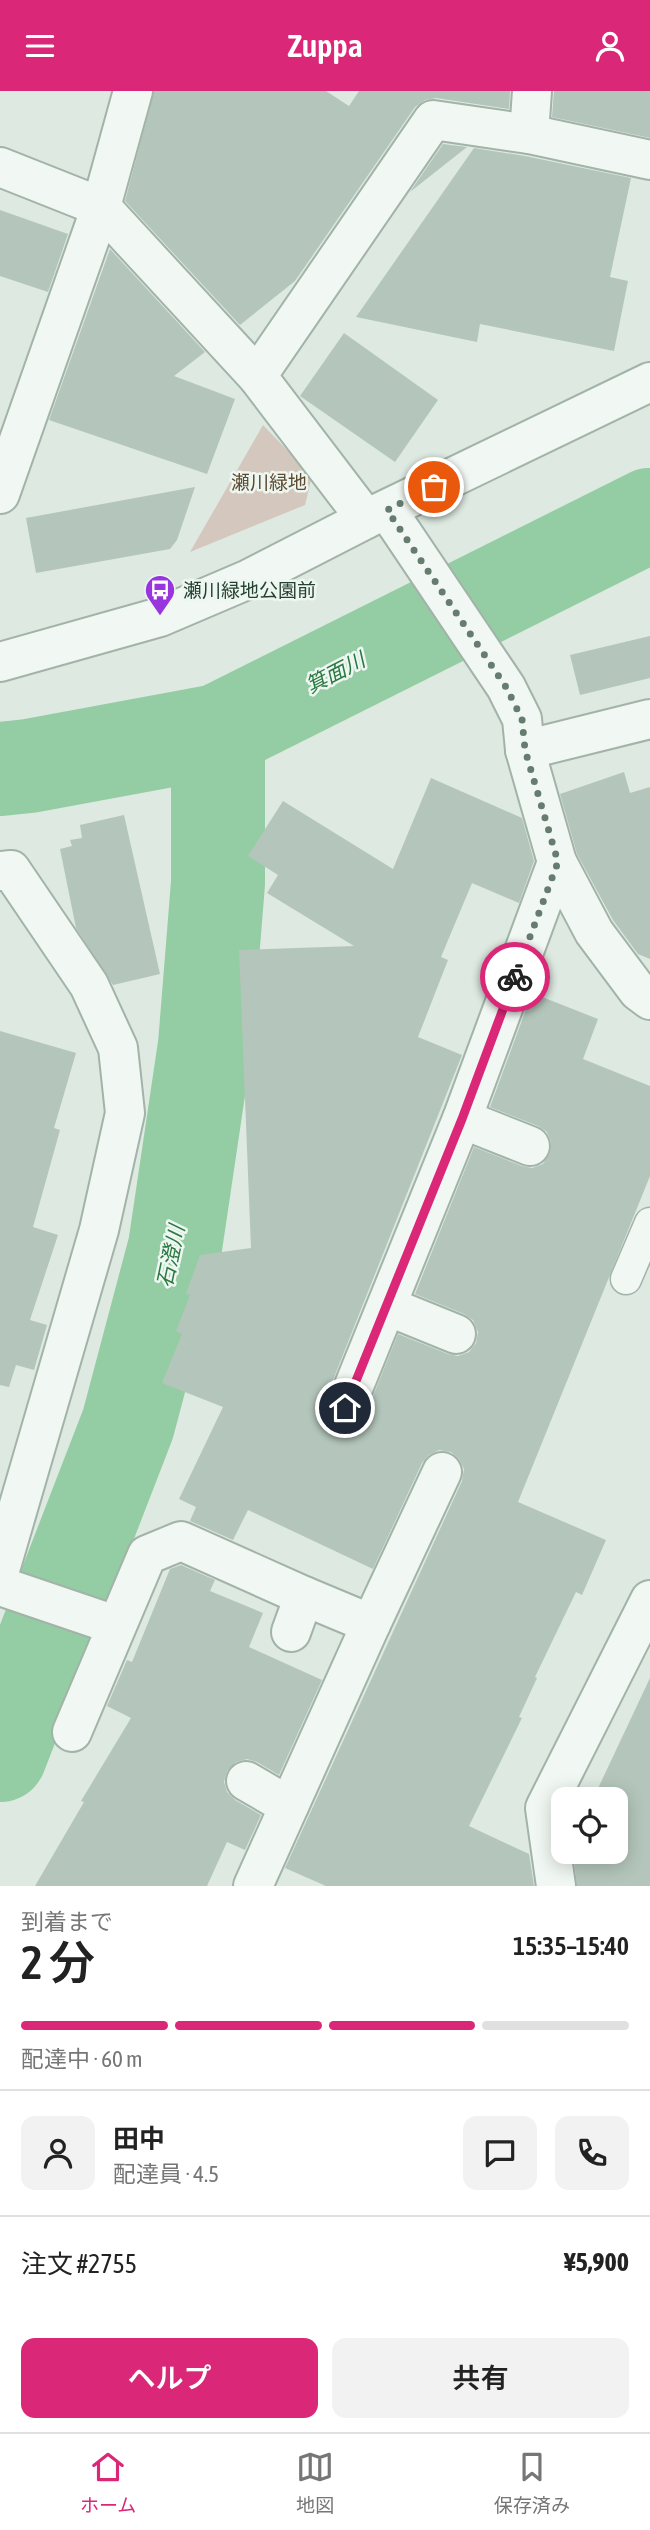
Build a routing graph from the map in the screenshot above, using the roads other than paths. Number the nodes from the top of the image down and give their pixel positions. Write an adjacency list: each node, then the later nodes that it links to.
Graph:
1 (133, 91): 6 (street)
2 (532, 91): 3 (street)
3 (528, 134): 4 (street); 7 (street)
4 (650, 160)
5 (0, 167): 6 (street)
6 (101, 207): 7 (street); 9 (street)
7 (257, 376): 10 (street)
8 (650, 382): 10 (street)
9 (0, 493)
10 (386, 521): 11 (street); 13 (street)
11 (0, 661)
12 (650, 719): 13 (street)
13 (525, 750): 14 (street)
14 (558, 862): 16 (street); 17 (street)
15 (0, 871): 25 (street)
16 (650, 1000)
17 (462, 1119): 18 (street); 21 (street)
18 (530, 1146)
19 (650, 1223): 20 (lane)
20 (626, 1279)
21 (387, 1305): 22 (street); 23 (street)
22 (456, 1334)
23 (345, 1408)
24 (442, 1472): 29 (street)
25 (4, 1582): 28 (street)
26 (304, 1596): 28 (street); 29 (street); 30 (street)
27 (650, 1600): 34 (street)
28 (108, 1622): 31 (street)
29 (371, 1623): 33 (street)
30 (291, 1632)
31 (72, 1732)
32 (246, 1781): 33 (street)
33 (289, 1807): 35 (street)
34 (559, 1885)
35 (253, 1886)

